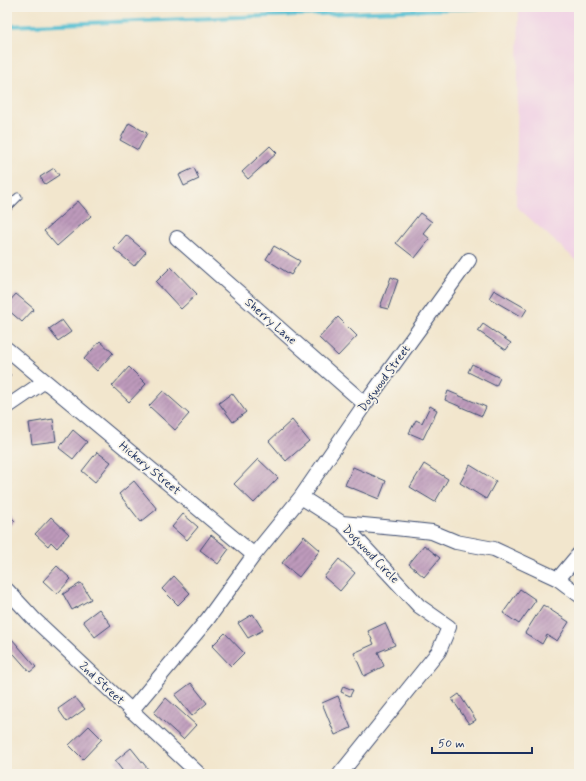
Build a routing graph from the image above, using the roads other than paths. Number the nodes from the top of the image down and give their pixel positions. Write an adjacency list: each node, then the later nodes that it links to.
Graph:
1 (18, 197): 2 (lane)
2 (7, 208)
3 (177, 238): 7 (street, Sherry Lane)
4 (469, 260): 7 (street, Dogwood Street)
5 (7, 349): 6 (street, Hickory Street)
6 (45, 381): 8 (street); 12 (street, Hickory Street)
7 (365, 404): 9 (street, Dogwood Street)
8 (7, 407)
9 (300, 497): 10 (street, Dogwood Circle); 12 (street)
10 (342, 523): 13 (street); 18 (street, Dogwood Circle)
11 (579, 554): 13 (street)
12 (254, 555): 16 (street)
13 (558, 579): 15 (street)
14 (7, 590): 16 (street, 2nd Street)
15 (579, 596)
16 (131, 711): 17 (street, 2nd Street)
17 (199, 774)
18 (340, 774)

